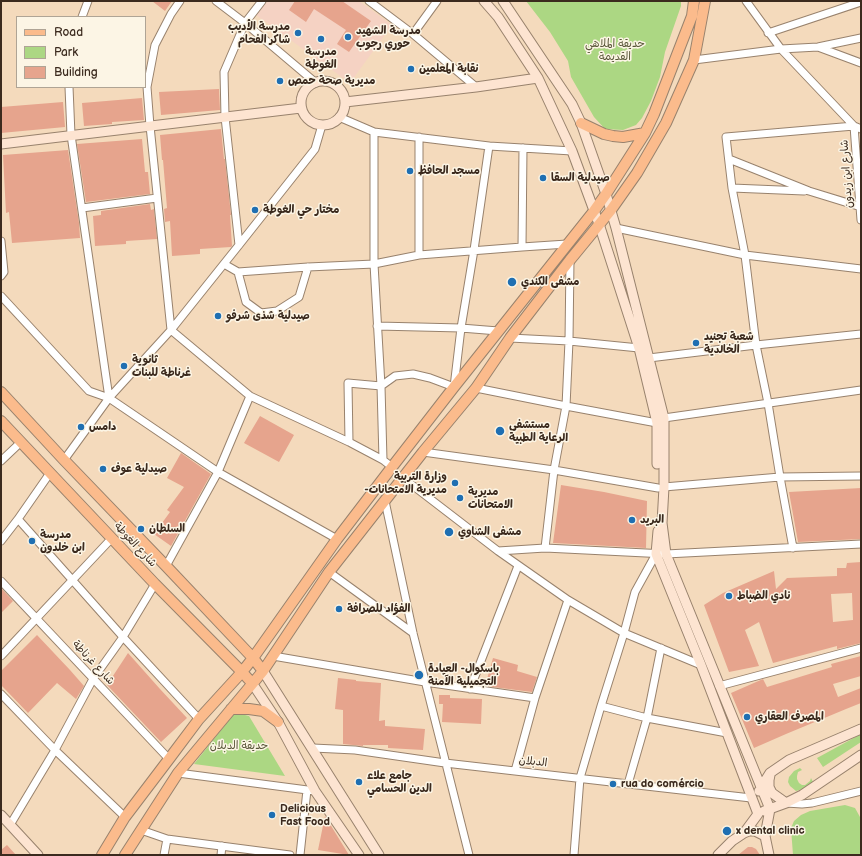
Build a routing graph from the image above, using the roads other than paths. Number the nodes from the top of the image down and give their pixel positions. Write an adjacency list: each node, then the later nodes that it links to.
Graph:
1 (88, 1): 13 (street)
2 (180, 1): 32 (street)
3 (216, 1): 14 (street)
4 (262, 1): 14 (street)
5 (369, 1): 16 (street)
6 (438, 1): 16 (street)
7 (484, 1): 22 (main road)
8 (503, 1): 30 (main road)
9 (694, 1): 35 (main road)
10 (705, 1): 20 (main road)
11 (746, 1): 15 (street)
12 (861, 2): 15 (street)
13 (82, 16)
14 (245, 22): 23 (street); 28 (street)
15 (768, 33): 19 (street)
16 (413, 34): 24 (street)
17 (861, 38): 18 (street)
18 (818, 47): 19 (street); 21 (street)
19 (781, 49): 20 (street); 33 (street)
20 (694, 60): 51 (main road)
21 (861, 63)
22 (538, 78): 24 (main road); 42 (main road)
23 (316, 83): 26 (main road); 27 (main road)
24 (476, 87): 26 (main road)
25 (69, 88): 36 (street)
26 (344, 102): 29 (main road)
27 (301, 108): 28 (main road); 31 (main road)
28 (226, 117): 32 (main road); 57 (street)
29 (339, 117): 31 (main road); 34 (street)
30 (581, 124): 35 (main road); 46 (main road)
31 (322, 125): 57 (street)
32 (150, 126): 36 (main road); 47 (street)
33 (858, 128): 40 (street); 43 (street); 48 (street, شارع ابن زيدون)
34 (374, 132): 37 (street); 64 (street)
35 (645, 133): 46 (main road)
36 (71, 135): 38 (main road); 49 (street)
37 (419, 137): 39 (street); 60 (street)
38 (1, 144)
39 (489, 146): 41 (street); 59 (street)
40 (861, 146)
41 (523, 148): 42 (street); 58 (street)
42 (572, 151): 50 (main road)
43 (728, 159): 44 (street); 45 (street)
44 (732, 188): 45 (street); 61 (street)
45 (809, 191): 48 (street)
46 (606, 194): 50 (main road); 51 (main road)
47 (157, 198): 49 (street); 72 (street)
48 (860, 206): 52 (street, شارع ابن زيدون)
49 (82, 208): 86 (street)
50 (594, 210): 53 (main road); 56 (main road)
51 (611, 210): 53 (main road); 54 (main road)
52 (861, 220)
53 (599, 224): 62 (main road); 78 (main road)
54 (616, 228): 61 (street); 79 (main road)
55 (1, 241): 68 (street)
56 (567, 244): 58 (street); 73 (main road)
57 (239, 245): 63 (street)
58 (522, 247): 59 (street)
59 (474, 250): 60 (street); 71 (street)
60 (419, 254): 64 (street)
61 (745, 255): 66 (street); 77 (street)
62 (570, 260): 75 (main road); 76 (street)
63 (224, 264): 67 (street); 72 (street)
64 (374, 264): 65 (street); 70 (street)
65 (308, 267): 67 (street); 67 (street)
66 (861, 269)
67 (238, 272)
68 (1, 276)
69 (1, 296): 86 (street)
70 (377, 326): 71 (street); 80 (street)
71 (461, 328): 73 (street); 81 (street)
72 (171, 330): 85 (street); 86 (street)
73 (498, 331): 81 (main road)
74 (861, 334): 77 (street)
75 (510, 338): 76 (street); 82 (main road)
76 (569, 341): 78 (street); 88 (street)
77 (756, 345): 79 (street); 87 (street)
78 (639, 348): 89 (main road)
79 (649, 358): 89 (main road)
80 (381, 386): 81 (street); 92 (street); 95 (street)
81 (454, 386): 97 (main road)
82 (476, 388): 88 (street); 93 (main road)
83 (861, 390): 87 (street)
84 (1, 392): 94 (main road)
85 (250, 396): 92 (street); 99 (street)
86 (109, 398): 94 (street); 99 (street)
87 (768, 403): 89 (street); 102 (street)
88 (566, 406): 89 (street); 98 (street)
89 (660, 420): 104 (main road)
90 (1, 421): 91 (main road, شارع الغوطة)
91 (21, 442): 96 (street); 100 (main road, شارع الغوطة)
92 (349, 442): 95 (street)
93 (423, 452): 98 (street); 103 (main road)
94 (64, 460): 115 (main road)
95 (383, 460): 97 (street)
96 (1, 461)
97 (392, 467): 108 (main road)
98 (554, 470): 104 (street); 111 (street)
99 (218, 472): 108 (street); 115 (street)
100 (50, 473): 106 (street); 107 (main road, شارع الغوطة)
101 (861, 476): 102 (street)
102 (780, 477): 104 (street); 112 (street)
103 (403, 478): 105 (main road); 113 (street)
104 (661, 487): 114 (main road)
105 (385, 501): 117 (main road); 124 (street)
106 (18, 519): 109 (street); 118 (street)
107 (112, 538): 118 (street); 120 (main road, شارع الغوطة)
108 (337, 539): 130 (main road)
109 (1, 541)
110 (861, 544): 112 (street)
111 (545, 548): 113 (street); 114 (street)
112 (793, 548): 114 (street)
113 (498, 552): 116 (street)
114 (661, 554): 123 (street); 131 (main road); 137 (main road)
115 (166, 566): 130 (main road)
116 (518, 566): 121 (street); 138 (street)
117 (329, 572): 124 (street); 129 (main road)
118 (72, 580): 122 (street); 125 (street)
119 (1, 581): 122 (street, شارع غرناطة)
120 (155, 584): 125 (street); 133 (main road, شارع الغوطة)
121 (568, 600): 123 (street); 140 (street)
122 (36, 618): 128 (street); 134 (street, شارع غرناطة)
123 (624, 632): 126 (street); 141 (street)
124 (413, 633): 135 (street)
125 (123, 637): 134 (street); 144 (street)
126 (660, 648): 131 (street); 143 (street)
127 (861, 648): 137 (street)
128 (1, 656)
129 (273, 656): 132 (main road); 135 (street)
130 (253, 658): 132 (main road); 133 (main road)
131 (701, 665): 147 (main road)
132 (263, 671): 136 (main road); 148 (main road)
133 (242, 672): 136 (main road, شارع الغوطة); 144 (main road)
134 (93, 679): 149 (street); 151 (street, شارع غرناطة)
135 (425, 682): 138 (street); 152 (street)
136 (252, 684): 142 (main road); 145 (main road)
137 (719, 686): 158 (main road)
138 (470, 688): 140 (street)
139 (1, 694): 149 (street)
140 (535, 698): 153 (street)
141 (601, 706): 143 (street); 156 (street)
142 (231, 709): 145 (main road); 154 (main road)
143 (647, 718): 147 (street); 157 (street)
144 (199, 719): 151 (main road)
145 (278, 722): 159 (main road)
146 (861, 729): 155 (main road)
147 (727, 734): 161 (main road)
148 (312, 748): 152 (street, الدبلان); 181 (main road)
149 (55, 750): 166 (street); 167 (street)
150 (861, 755): 162 (main road)
151 (169, 758): 166 (main road)
152 (445, 763): 153 (street, الدبلان); 182 (street)
153 (515, 771): 156 (street, الدبلان)
154 (178, 772): 159 (street); 168 (main road)
155 (770, 773): 158 (main road); 162 (main road)
156 (580, 778): 157 (street, الدبلان); 183 (street)
157 (628, 784): 161 (street, الدبلان)
158 (761, 789): 161 (main road); 163 (main road)
159 (311, 790): 179 (street); 180 (main road)
160 (861, 791): 162 (street)
161 (751, 798): 164 (main road)
162 (786, 803): 163 (main road)
163 (770, 809): 164 (main road); 170 (main road)
164 (758, 814): 169 (main road)
165 (1, 815): 167 (main road)
166 (125, 818): 174 (main road)
167 (10, 825): 173 (main road)
168 (141, 830): 171 (street); 175 (main road)
169 (744, 833): 170 (main road); 184 (main road)
170 (765, 836): 185 (main road)
171 (167, 839): 172 (street); 176 (street)
172 (222, 846): 177 (street); 178 (street)
173 (38, 855)
174 (102, 855)
175 (125, 855)
176 (164, 855)
177 (221, 855)
178 (290, 855)
179 (300, 855)
180 (359, 855)
181 (379, 855)
182 (469, 855)
183 (574, 855)
184 (718, 855)
185 (769, 855)

